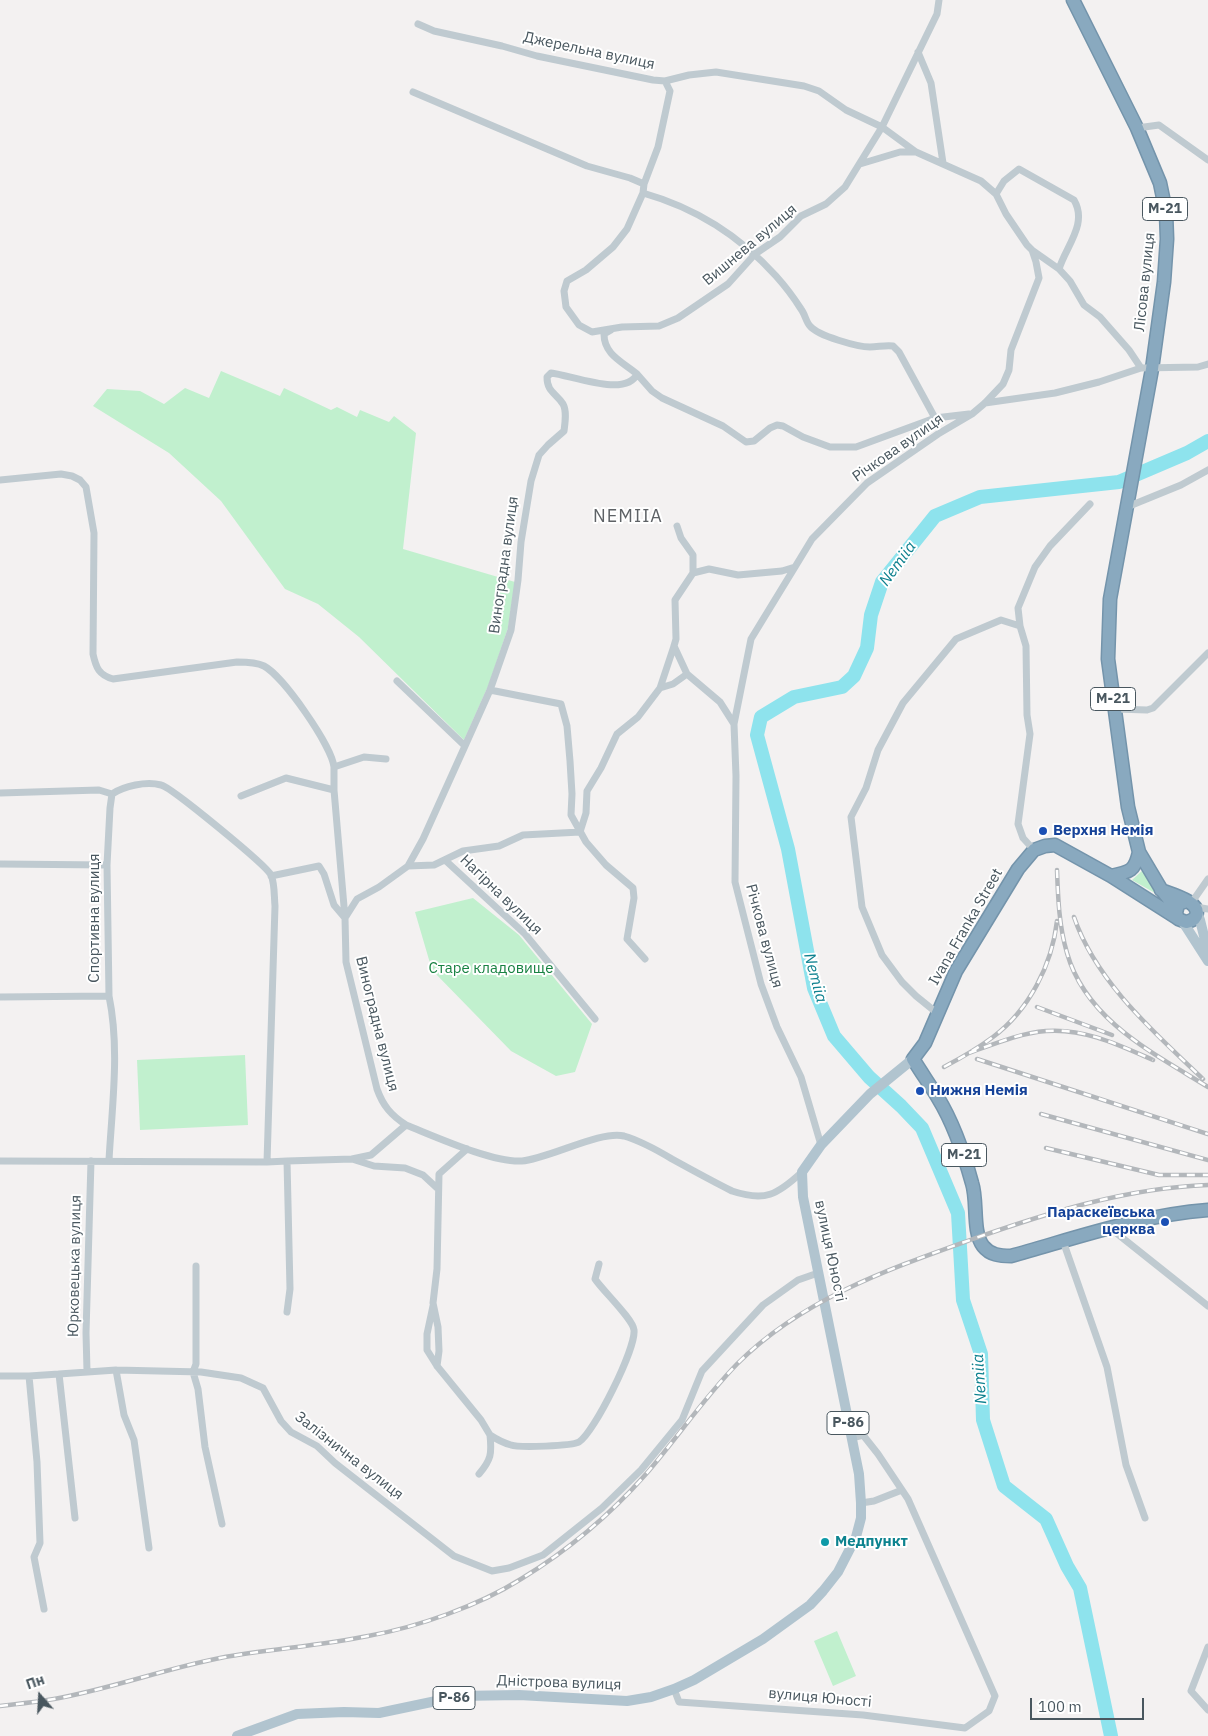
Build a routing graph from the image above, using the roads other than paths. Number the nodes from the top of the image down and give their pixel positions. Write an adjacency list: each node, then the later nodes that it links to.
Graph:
1 (939, 0): 4 (street, Вишнева вулиця)
2 (1072, 0): 8 (highway, Лісова вулиця / М-21)
3 (418, 24): 5 (street, Джерельна вулиця)
4 (918, 52): 7 (street, Вишнева вулиця); 11 (street)
5 (665, 81): 7 (street, Джерельна вулиця); 13 (street)
6 (413, 92): 13 (street)
7 (882, 127): 9 (street, Джерельна вулиця); 12 (street, Вишнева вулиця)
8 (1137, 128): 10 (street); 22 (highway, Лісова вулиця / М-21)
9 (916, 152): 11 (street, Джерельна вулиця); 12 (street, Джерельна вулиця)
10 (1208, 160)
11 (942, 163): 15 (street, Джерельна вулиця)
12 (860, 164): 17 (street, Вишнева вулиця)
13 (644, 184): 14 (street)
14 (643, 193): 17 (street); 19 (street, Вишнева вулиця)
15 (996, 194): 16 (street, Джерельна вулиця); 18 (street)
16 (1032, 250): 18 (street, Джерельна вулиця); 20 (street, Джерельна вулиця)
17 (755, 254): 19 (street, Вишнева вулиця); 26 (street)
18 (1059, 269): 22 (street, Джерельна вулиця)
19 (611, 329): 23 (street)
20 (1011, 350): 24 (street, Річкова вулиця)
21 (1208, 364): 22 (street)
22 (1146, 368): 24 (street); 30 (highway, Лісова вулиця / М-21)
23 (637, 374): 26 (street); 40 (street, Виноградна вулиця)
24 (985, 403): 25 (street, Річкова вулиця)
25 (972, 414): 26 (street); 32 (street, Річкова вулиця)
26 (935, 418)
27 (1208, 470): 30 (street)
28 (0, 480): 45 (street, Виноградна вулиця)
29 (1090, 504): 34 (street)
30 (1127, 507): 41 (highway, М-21)
31 (677, 526): 33 (street)
32 (795, 567): 33 (street); 42 (street, Річкова вулиця)
33 (693, 573): 35 (street)
34 (1020, 626): 51 (street); 69 (street)
35 (674, 646): 37 (street); 39 (street)
36 (1208, 653): 41 (street)
37 (687, 674): 39 (street); 42 (street)
38 (397, 681): 43 (street)
39 (660, 688): 50 (street)
40 (490, 690): 43 (street, Виноградна вулиця); 50 (street)
41 (1115, 709): 52 (highway, М-21)
42 (734, 724): 73 (street, Річкова вулиця)
43 (465, 746): 56 (street, Виноградна вулиця)
44 (386, 759): 45 (street)
45 (334, 767): 46 (street, Виноградна вулиця)
46 (334, 790): 49 (street); 63 (street, Виноградна вулиця)
47 (0, 793): 48 (street)
48 (112, 794): 55 (street, Спортивна вулиця); 57 (street)
49 (240, 796)
50 (580, 832): 53 (street, Нагірна вулиця); 65 (street)
51 (1034, 850): 58 (highway); 69 (highway, Ivana Franka Street)
52 (1139, 852): 58 (highway); 60 (highway, М-21)
53 (445, 860): 56 (street, Нагірна вулиця); 70 (street, Нагірна вулиця)
54 (0, 864): 55 (street)
55 (107, 865): 67 (street, Спортивна вулиця)
56 (408, 866): 63 (street, Виноградна вулиця)
57 (271, 876): 63 (street); 80 (street)
58 (1111, 876): 61 (highway)
59 (1208, 879): 62 (street)
60 (1161, 889): 62 (highway); 62 (highway, М-21)
61 (1150, 901): 62 (highway); 62 (highway)
62 (1187, 908): 64 (main road); 66 (main road)
63 (345, 918): 72 (street, Виноградна вулиця)
64 (1207, 945)
65 (645, 959)
66 (1208, 961)
67 (109, 996): 68 (street); 77 (street, Спортивна вулиця)
68 (0, 997)
69 (938, 1013): 71 (highway, Ivana Franka Street)
70 (595, 1019)
71 (913, 1059): 73 (main road, Ivana Franka Street); 85 (highway, М-21)
72 (406, 1125): 74 (street); 75 (street)
73 (821, 1145): 81 (main road)
74 (467, 1149): 81 (street); 82 (street)
75 (352, 1159): 78 (street); 82 (street)
76 (0, 1160): 79 (street)
77 (109, 1160): 79 (street); 80 (street)
78 (287, 1160): 80 (street); 91 (street)
79 (91, 1161): 94 (street, Юрковецька вулиця)
80 (267, 1162)
81 (802, 1172): 88 (main road, вулиця Юності / Р-86)
82 (438, 1188): 89 (street)
83 (1208, 1210): 84 (highway, М-21)
84 (1110, 1228): 85 (highway, М-21); 90 (street)
85 (1063, 1241): 105 (street)
86 (599, 1264): 99 (street)
87 (196, 1266): 95 (street)
88 (818, 1273): 95 (street, Залізнична вулиця); 100 (main road, вулиця Юності / Р-86)
89 (433, 1303): 92 (street); 92 (street)
90 (1208, 1306)
91 (287, 1312)
92 (436, 1366): 99 (street)
93 (116, 1370): 94 (street, Залізнична вулиця); 95 (street, Залізнична вулиця); 107 (street)
94 (87, 1371): 96 (street, Залізнична вулиця)
95 (193, 1372): 106 (street)
96 (59, 1374): 98 (street, Залізнична вулиця); 104 (street)
97 (0, 1376): 98 (street, Залізнична вулиця)
98 (29, 1376): 108 (street)
99 (490, 1436): 101 (street)
100 (852, 1438): 102 (street, вулиця Юності); 103 (main road, вулиця Юності / Р-86)
101 (479, 1474)
102 (902, 1490): 103 (street); 110 (street, вулиця Юності)
103 (862, 1503): 110 (main road, вулиця Юності / Р-86)
104 (74, 1518)
105 (1145, 1518)
106 (222, 1524)
107 (149, 1548)
108 (44, 1608)
109 (1208, 1647): 111 (street)
110 (674, 1690): 112 (main road, Дністрова вулиця / Р-86)
111 (1208, 1710)
112 (238, 1736)

